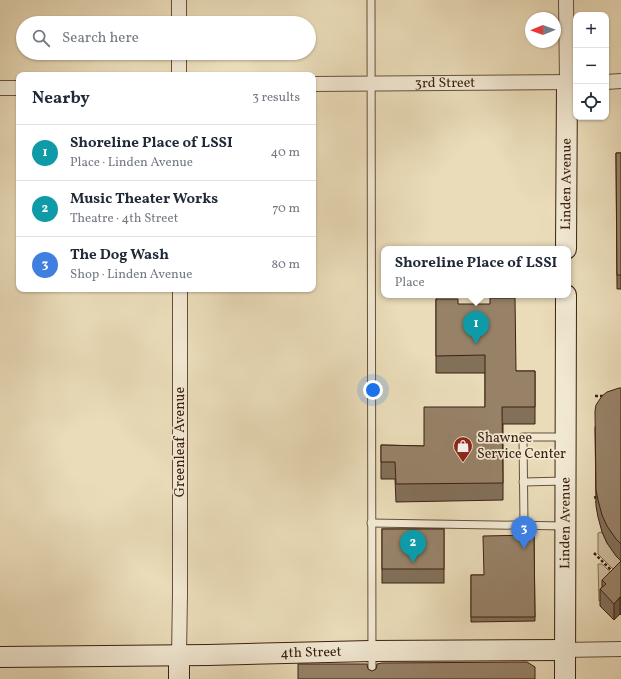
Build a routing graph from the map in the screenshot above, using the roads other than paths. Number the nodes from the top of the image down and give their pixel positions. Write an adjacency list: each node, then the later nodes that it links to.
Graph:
1 (179, 0): 4 (street)
2 (371, 0): 10 (lane)
3 (566, 0): 8 (street, Linden Avenue)
4 (179, 16)
5 (179, 60): 6 (street)
6 (179, 72)
7 (621, 81): 9 (street)
8 (571, 82): 10 (street, 3rd Street); 14 (street, Linden Avenue)
9 (609, 82)
10 (371, 83): 11 (street, 3rd Street); 20 (lane)
11 (316, 84)
12 (0, 88): 13 (street)
13 (16, 88)
14 (566, 246)
15 (180, 292): 26 (street, Greenleaf Avenue)
16 (566, 298): 17 (street, Linden Avenue)
17 (565, 437): 18 (street, Linden Avenue); 19 (lane)
18 (565, 481): 19 (lane); 22 (street, Linden Avenue)
19 (523, 482): 21 (lane)
20 (371, 523): 21 (lane); 25 (lane)
21 (524, 525): 22 (lane)
22 (565, 526): 24 (street, Linden Avenue)
23 (621, 649): 24 (street, 4th Street)
24 (564, 650): 25 (street, 4th Street); 30 (street, Linden Avenue)
25 (371, 651): 26 (street, 4th Street); 29 (lane)
26 (179, 655): 27 (street, 4th Street); 28 (street)
27 (0, 657)
28 (179, 679)
29 (372, 679)
30 (565, 679)

